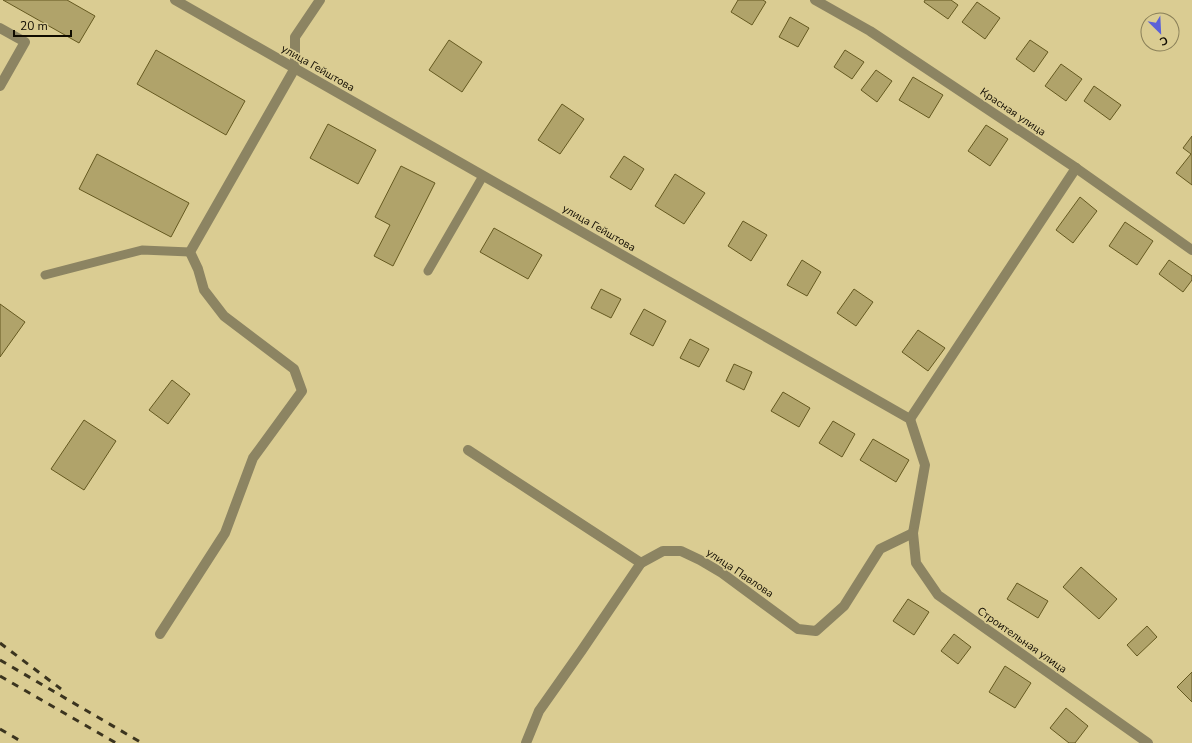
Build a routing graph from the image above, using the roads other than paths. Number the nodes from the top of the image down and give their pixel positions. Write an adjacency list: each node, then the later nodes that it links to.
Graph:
1 (175, 0): 5 (street, улица Гейштова)
2 (320, 0): 5 (street)
3 (816, 0): 7 (street, Красная улица)
4 (0, 28): 6 (street)
5 (295, 68): 8 (street, улица Гейштова); 10 (street)
6 (0, 86)
7 (1076, 168): 9 (street, Красная улица); 13 (street)
8 (483, 176): 11 (lane); 13 (street, улица Гейштова)
9 (1192, 250)
10 (190, 252): 12 (lane); 17 (street)
11 (428, 272)
12 (45, 275)
13 (910, 419): 15 (street)
14 (468, 450): 16 (street)
15 (913, 533): 16 (street, улица Павлова); 19 (street, Строительная улица)
16 (641, 563): 18 (street)
17 (160, 634)
18 (526, 743)
19 (1148, 743)

